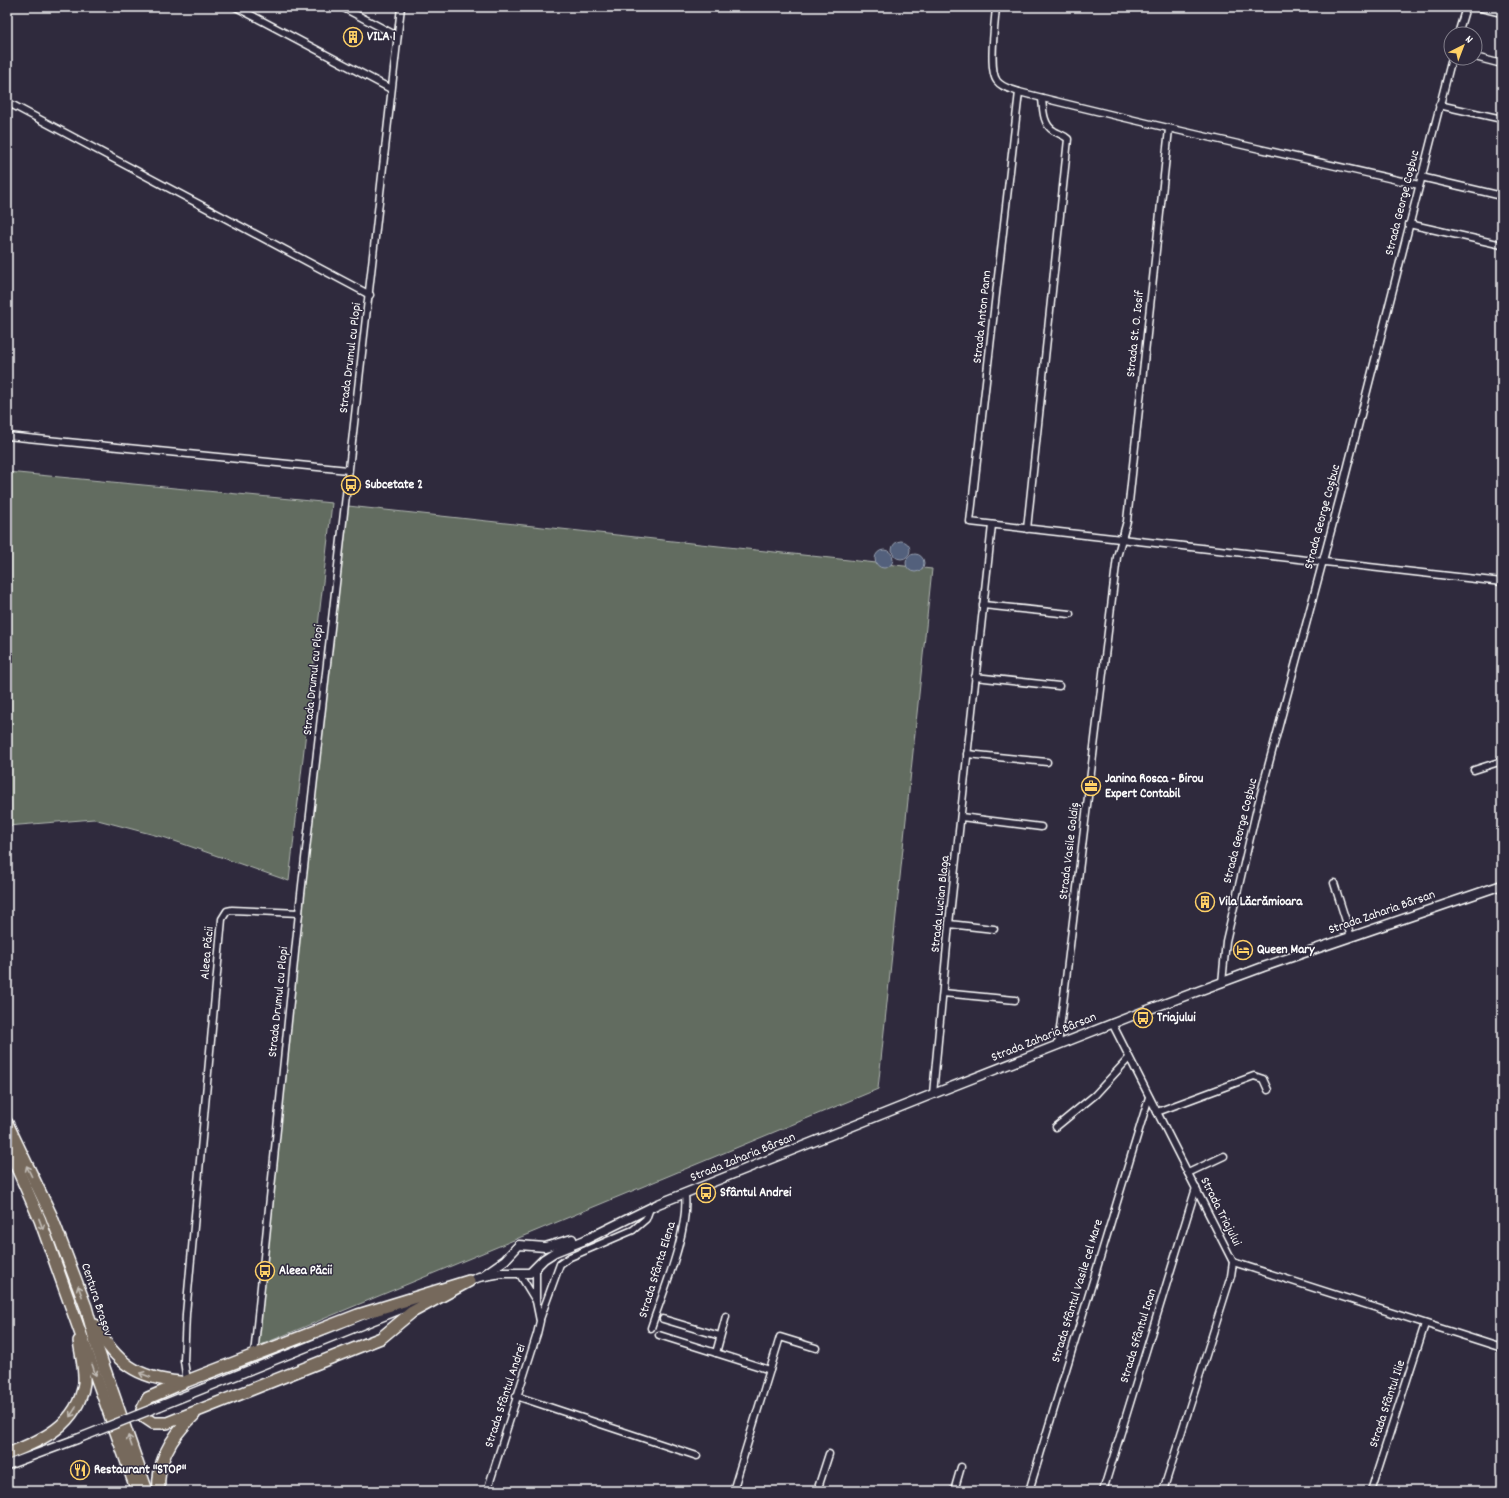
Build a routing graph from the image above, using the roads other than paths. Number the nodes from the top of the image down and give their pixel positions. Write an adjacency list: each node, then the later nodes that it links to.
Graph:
1 (236, 7): 13 (street)
2 (342, 7): 9 (street)
3 (400, 7): 9 (street, Strada Drumul cu Plopi)
4 (996, 7): 14 (street)
5 (1466, 7): 8 (street)
6 (1476, 7): 7 (street)
7 (1502, 13)
8 (1460, 26)
9 (397, 36): 13 (street, Strada Drumul cu Plopi)
10 (1483, 59): 11 (street)
11 (1502, 64)
12 (1450, 66): 17 (street, Strada George Coșbuc)
13 (391, 89): 25 (street, Strada Drumul cu Plopi)
14 (1019, 92): 15 (street); 28 (street, Strada Anton Pann)
15 (1042, 98): 19 (street); 29 (street)
16 (7, 102): 25 (street)
17 (1439, 105): 18 (street); 20 (street, Strada George Coșbuc)
18 (1502, 120)
19 (1169, 129): 21 (street); 30 (street, Strada St. O. Iosif)
20 (1421, 177): 21 (street, Strada George Coșbuc); 22 (street)
21 (1419, 185): 23 (street, Strada George Coșbuc)
22 (1502, 196)
23 (1409, 224): 24 (street); 31 (street, Strada George Coșbuc)
24 (1502, 245)
25 (370, 295): 27 (street, Strada Drumul cu Plopi)
26 (7, 436): 27 (street)
27 (348, 470): 45 (street, Strada Drumul cu Plopi)
28 (992, 525): 29 (street); 33 (street, Strada Lucian Blaga)
29 (1027, 529): 30 (street)
30 (1122, 541): 31 (street); 53 (street, Strada Vasile Goldiș)
31 (1323, 563): 32 (street); 49 (street, Strada George Coșbuc)
32 (1502, 582)
33 (983, 605): 34 (street); 35 (street, Strada Lucian Blaga)
34 (1070, 614)
35 (975, 677): 36 (street); 37 (street, Strada Lucian Blaga)
36 (1059, 686)
37 (967, 754): 39 (street); 41 (street, Strada Lucian Blaga)
38 (1502, 761): 40 (street)
39 (1047, 762)
40 (1474, 770)
41 (961, 817): 42 (street); 46 (street, Strada Lucian Blaga)
42 (1041, 827)
43 (1334, 884): 48 (street)
44 (1502, 884): 48 (main road, Strada Zaharia Bârsan)
45 (299, 913): 87 (street, Strada Drumul cu Plopi); 89 (street, Aleea Păcii)
46 (949, 924): 47 (street); 50 (street, Strada Lucian Blaga)
47 (994, 929)
48 (1351, 937): 49 (main road, Strada Zaharia Bârsan)
49 (1222, 983): 52 (main road, Strada Zaharia Bârsan)
50 (943, 993): 51 (street); 56 (street, Strada Lucian Blaga)
51 (1015, 1000)
52 (1112, 1023): 53 (main road, Strada Zaharia Bârsan); 54 (street, Strada Triajului)
53 (1058, 1045): 56 (main road, Strada Zaharia Bârsan)
54 (1129, 1058): 57 (street, Strada Triajului); 60 (street)
55 (1268, 1090): 58 (street)
56 (933, 1094): 65 (main road, Strada Zaharia Bârsan)
57 (1150, 1097): 58 (street, Strada Triajului); 105 (street, Strada Sfântul Vasile cel Mare)
58 (1157, 1112): 63 (street, Strada Triajului)
59 (7, 1123): 75 (highway, Centura Brașov, one-way to 59)
60 (1056, 1127)
61 (7, 1144): 78 (highway, Centura Brașov, one-way to 78)
62 (1224, 1156): 63 (street)
63 (1188, 1173): 64 (street, Strada Triajului)
64 (1196, 1188): 70 (street, Strada Triajului); 106 (street, Strada Sfântul Ioan)
65 (685, 1195): 66 (main road, Strada Zaharia Bârsan); 81 (street, Strada Sfânta Elena)
66 (650, 1208): 67 (main road, Strada Zaharia Bârsan); 79 (street)
67 (601, 1232): 68 (main road); 71 (main road)
68 (533, 1247): 69 (main road); 71 (main road)
69 (510, 1256): 72 (main road); 73 (main road)
70 (1233, 1262): 80 (street); 107 (street, Strada Triajului)
71 (537, 1266): 72 (main road); 74 (street, Strada Sfântul Andrei)
72 (518, 1272): 73 (main road); 74 (street, Strada Sfântul Andrei)
73 (474, 1279): 87 (highway); 91 (highway); 95 (main road, bridge)
74 (536, 1300): 79 (street, Strada Sfântul Andrei)
75 (86, 1307): 89 (highway, one-way to 75); 99 (highway, Centura Brașov, one-way to 75)
76 (726, 1316): 83 (street)
77 (663, 1319): 83 (street)
78 (75, 1320): 92 (highway, one-way to 92); 98 (highway, Centura Brașov, one-way to 98)
79 (540, 1321): 90 (street, Strada Sfântul Andrei)
80 (1425, 1324): 85 (street); 108 (street, Strada Sfântul Ilie)
81 (651, 1328)
82 (659, 1335): 86 (street)
83 (720, 1336): 86 (street)
84 (816, 1348): 88 (street)
85 (1502, 1348)
86 (716, 1353): 88 (street)
87 (254, 1355): 89 (highway)
88 (770, 1370): 102 (street)
89 (185, 1381): 91 (highway)
90 (516, 1396): 94 (street); 97 (street, Strada Sfântul Andrei)
91 (198, 1411): 100 (highway)
92 (7, 1454)
93 (829, 1454): 103 (street)
94 (697, 1456)
95 (7, 1465)
96 (961, 1466): 104 (street)
97 (487, 1490): 101 (street, Strada Sfântul Andrei)
98 (137, 1491)
99 (147, 1491)
100 (159, 1491)
101 (495, 1491)
102 (733, 1491)
103 (817, 1491)
104 (954, 1491)
105 (1029, 1491)
106 (1103, 1491)
107 (1163, 1491)
108 (1371, 1491)

